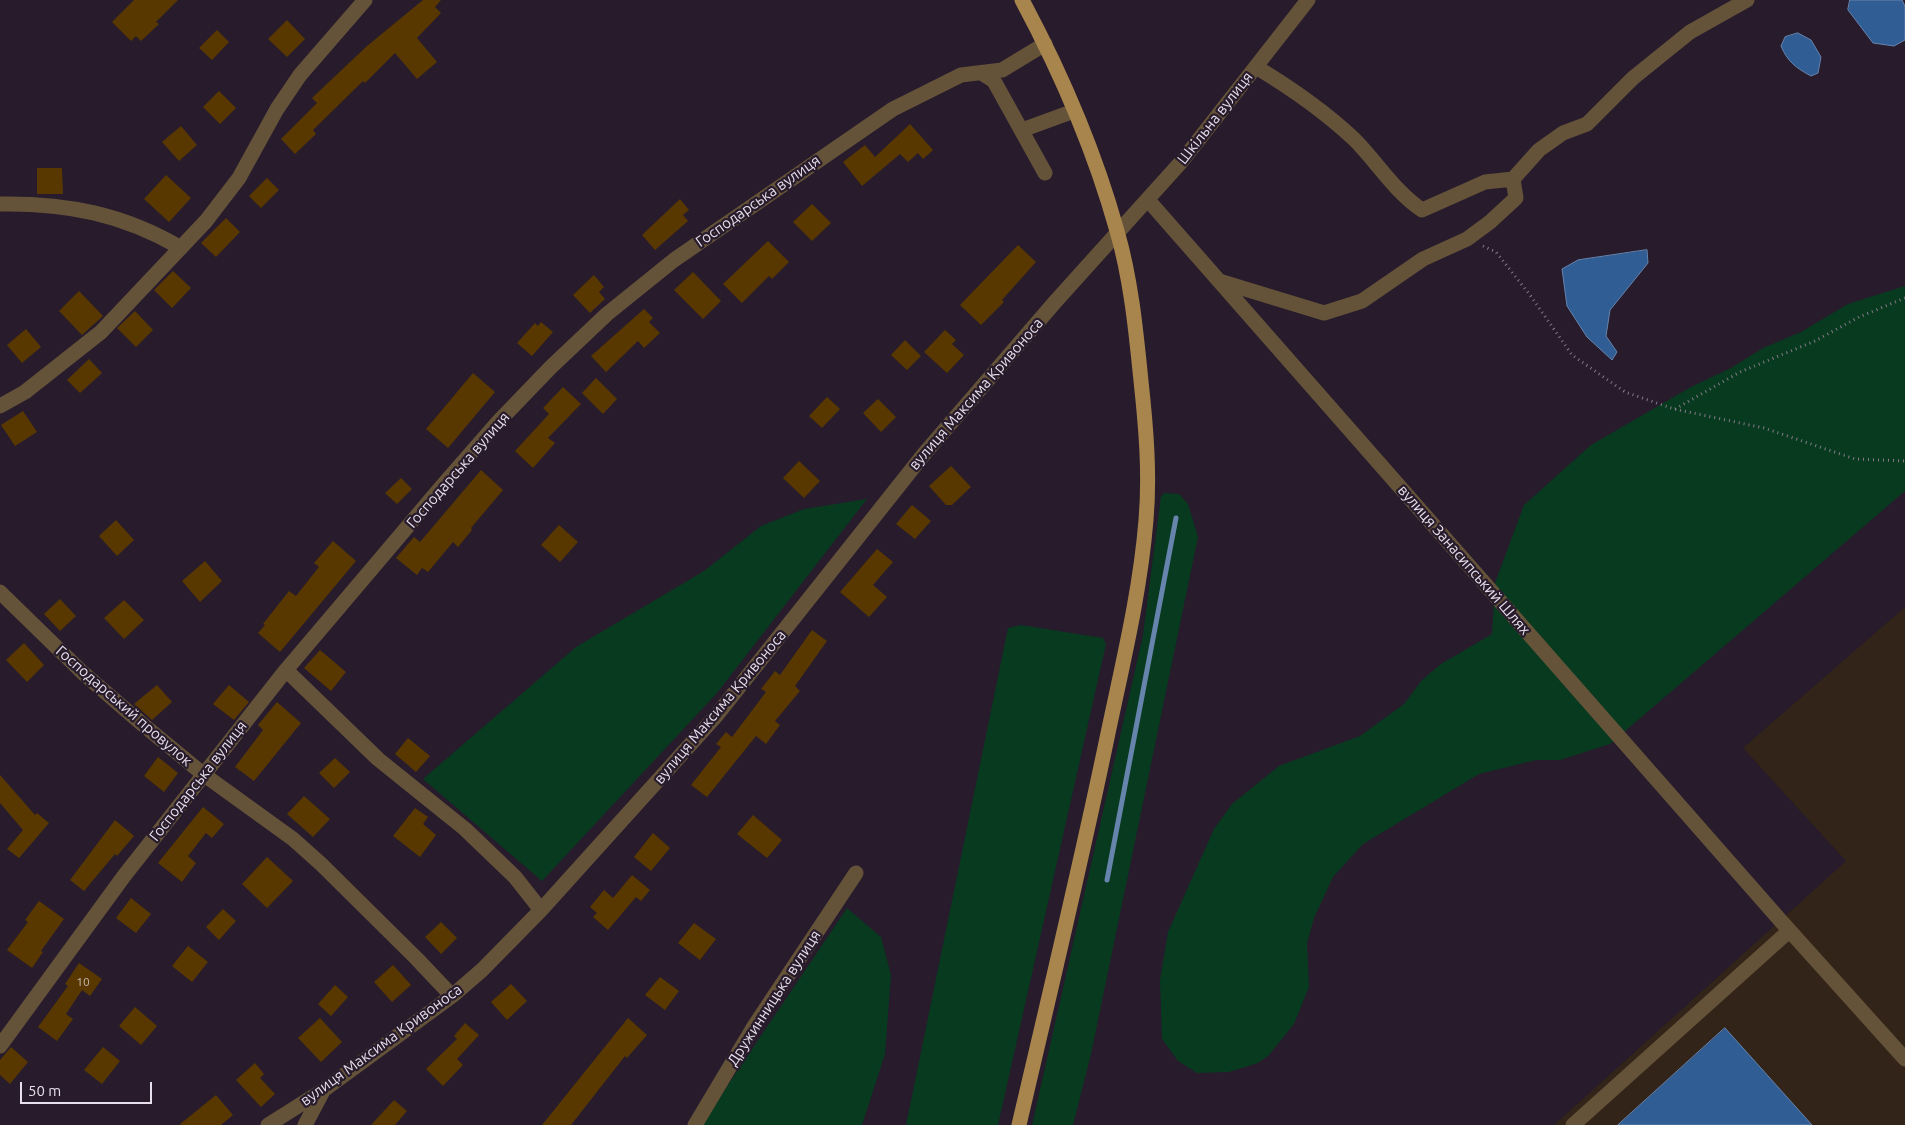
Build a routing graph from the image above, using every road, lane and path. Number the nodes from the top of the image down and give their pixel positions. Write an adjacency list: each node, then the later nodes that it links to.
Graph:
1 (365, 0): 16 (street)
2 (1022, 0): 5 (main road)
3 (1308, 0): 6 (street, Шкільна вулиця)
4 (1747, 0): 11 (street)
5 (1045, 44): 7 (street, Господарська вулиця); 8 (main road)
6 (1256, 67): 11 (street); 12 (street, Шкільна вулиця)
7 (983, 74): 9 (street); 23 (street, Господарська вулиця)
8 (1074, 111): 9 (street); 14 (main road)
9 (1022, 130): 10 (street)
10 (1045, 173)
11 (1513, 179): 15 (street)
12 (1148, 200): 14 (street, Шкільна вулиця); 17 (street, вулиця Занасипський Шлях)
13 (0, 204): 16 (street)
14 (1118, 234): 26 (street, вулиця Максима Кривоноса); 35 (main road)
15 (1467, 240): 17 (street); 20 (path)
16 (181, 248): 19 (street)
17 (1219, 281): 27 (street, вулиця Занасипський Шлях)
18 (1905, 298): 20 (path)
19 (0, 406)
20 (1674, 409): 21 (path)
21 (1905, 461)
22 (0, 592): 24 (street, Господарський провулок)
23 (286, 670): 24 (street, Господарська вулиця); 26 (street)
24 (203, 774): 28 (street, Господарський провулок); 29 (street, Господарська вулиця)
25 (856, 873): 34 (street, Дружинницька вулиця)
26 (541, 910): 28 (street, вулиця Максима Кривоноса)
27 (1785, 926): 30 (street, вулиця Занасипський Шлях); 36 (street)
28 (452, 996): 31 (street, вулиця Максима Кривоноса)
29 (0, 1046)
30 (1905, 1059)
31 (325, 1088): 32 (street, вулиця Максима Кривоноса); 33 (street)
32 (268, 1125)
33 (305, 1125)
34 (695, 1125)
35 (1019, 1125)
36 (1573, 1125)

